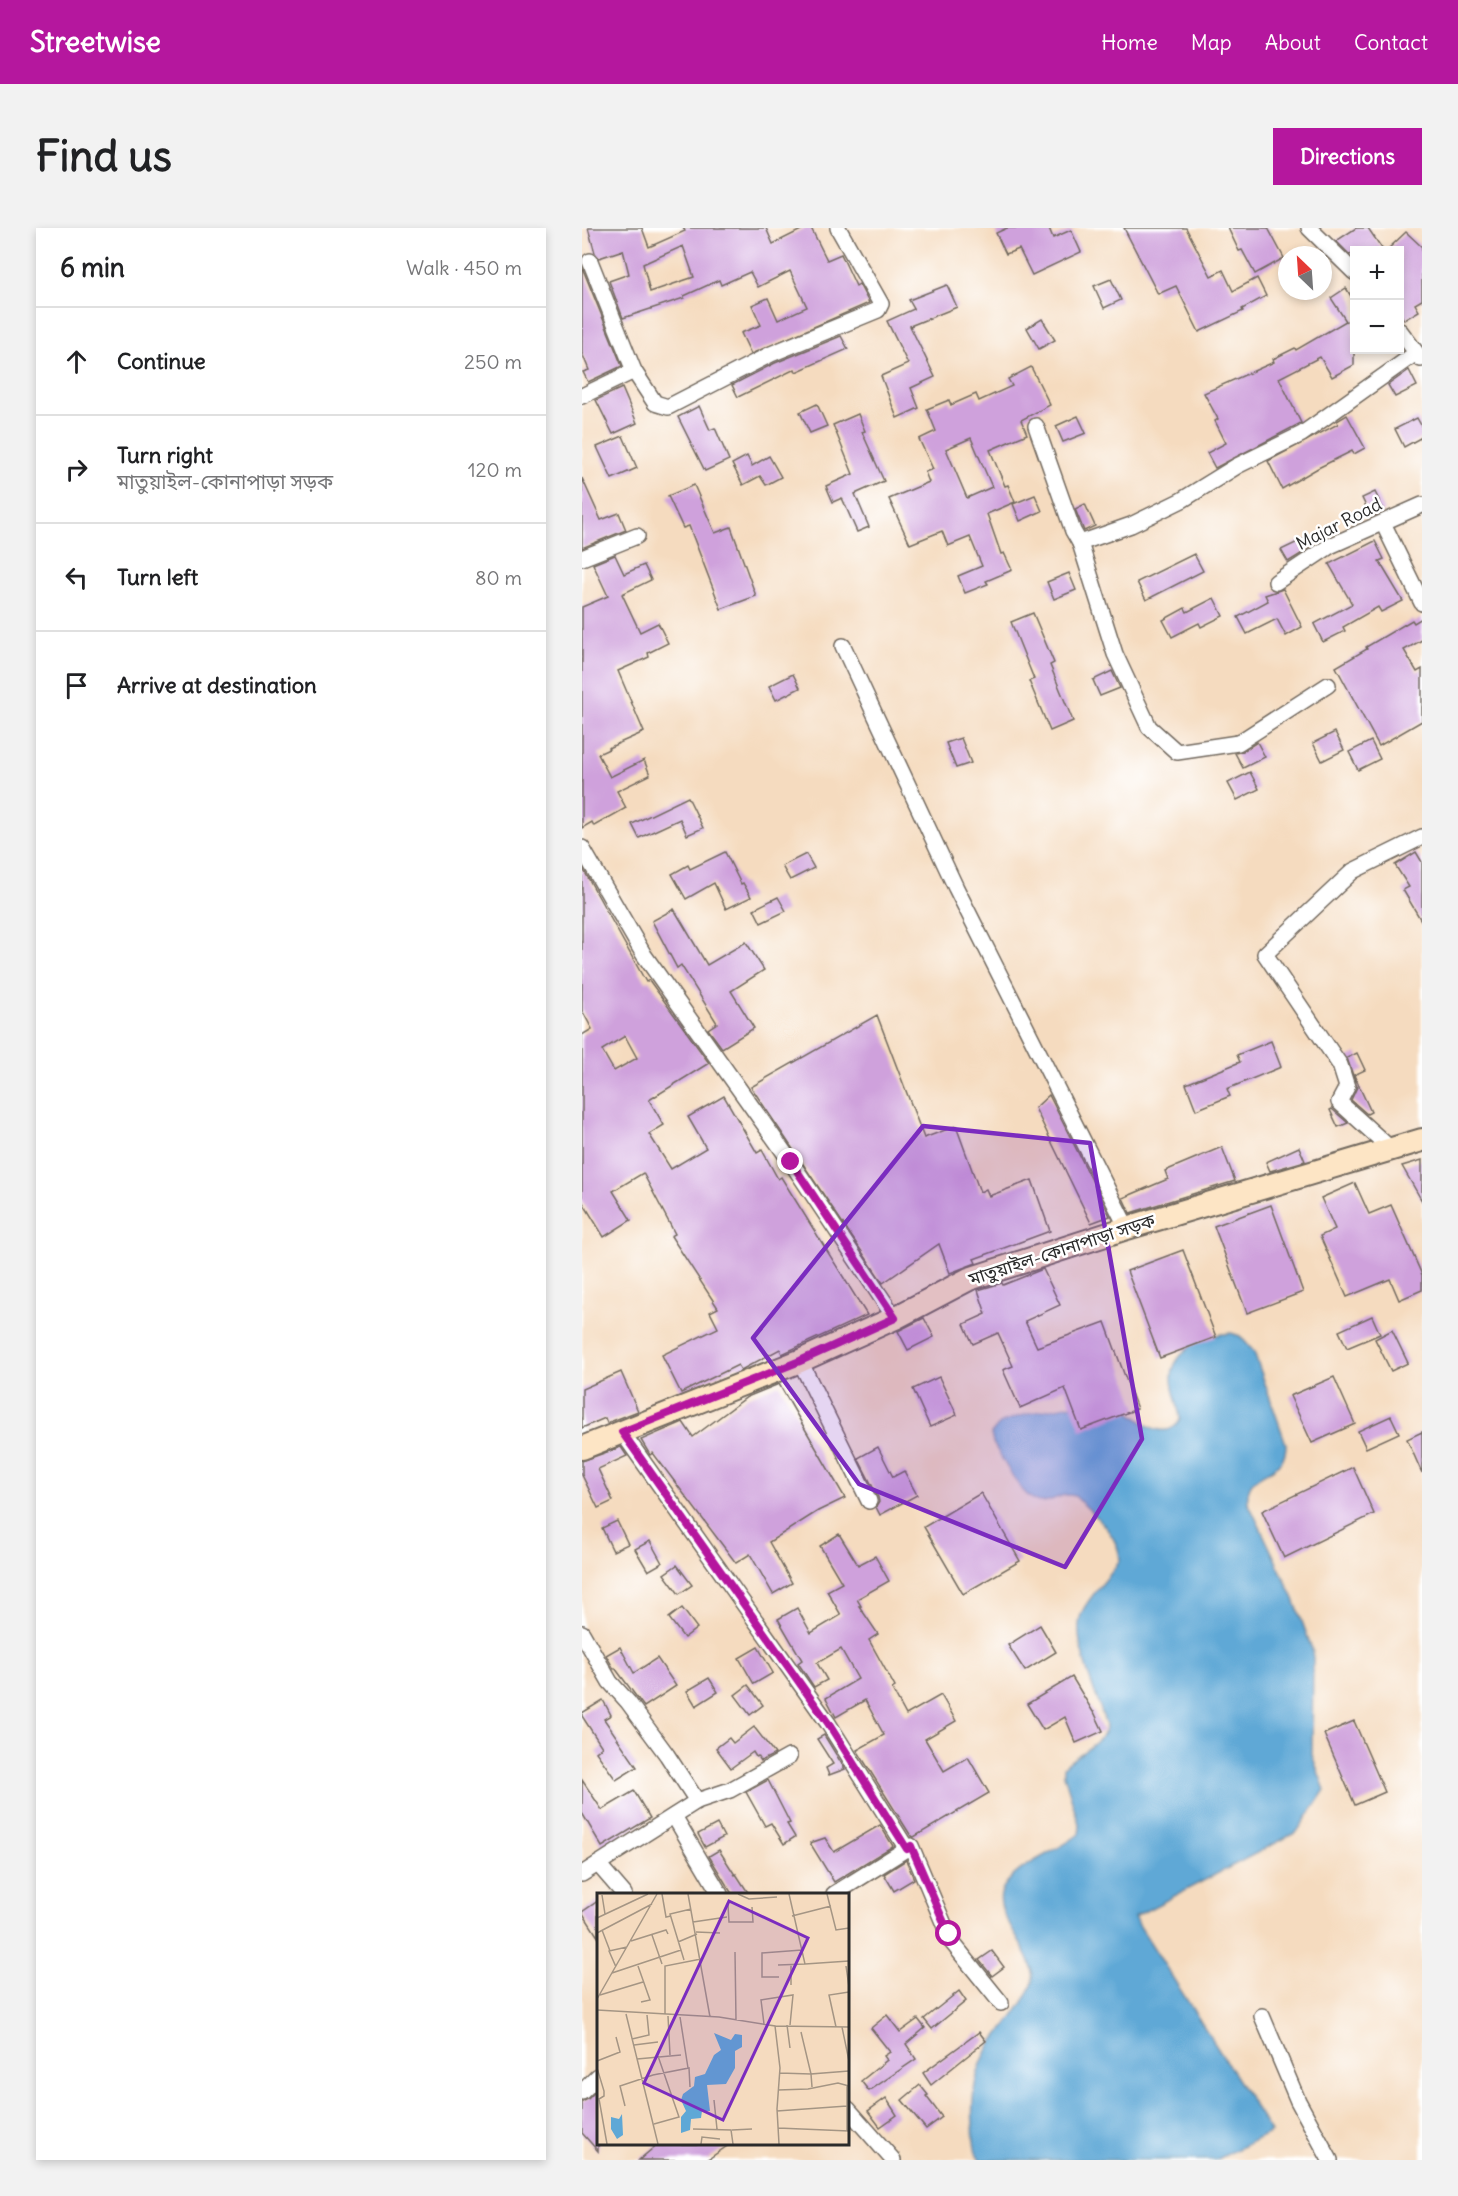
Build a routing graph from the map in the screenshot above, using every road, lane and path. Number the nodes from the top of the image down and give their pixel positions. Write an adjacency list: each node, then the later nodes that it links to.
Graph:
1 (838, 228): 7 (street)
2 (1309, 228): 4 (street)
3 (590, 261): 7 (street)
4 (1350, 268)
5 (1404, 336): 6 (street)
6 (1419, 356): 13 (street)
7 (634, 370): 8 (street)
8 (582, 396)
9 (1036, 426): 13 (street)
10 (1422, 504): 11 (street, Majar Road)
11 (1383, 522): 15 (street, Majar Road); 16 (street)
12 (637, 536): 14 (street)
13 (1080, 543): 18 (street)
14 (582, 558)
15 (1276, 582)
16 (1422, 603)
17 (843, 646): 23 (street)
18 (1328, 685)
19 (1422, 837): 22 (street)
20 (582, 848): 24 (street)
21 (1422, 1140): 22 (main road, মাতুয়াইল-কোনাপাড়া সড়ক)
22 (1391, 1149): 23 (main road, মাতুয়াইল-কোনাপাড়া সড়ক)
23 (1127, 1228): 24 (main road, মাতুয়াইল-কোনাপাড়া সড়ক)
24 (895, 1318): 25 (main road, মাতুয়াইল-কোনাপাড়া সড়ক)
25 (800, 1361): 26 (main road, মাতুয়াইল-কোনাপাড়া সড়ক); 28 (street)
26 (622, 1432): 27 (main road, মাতুয়াইল-কোনাপাড়া সড়ক); 33 (street)
27 (582, 1448)
28 (869, 1501)
29 (582, 1633): 31 (street)
30 (789, 1757): 31 (street)
31 (697, 1801): 32 (street)
32 (674, 1816): 34 (street); 37 (street)
33 (907, 1849): 38 (street); 39 (street)
34 (598, 1864): 35 (street); 36 (street)
35 (582, 1874)
36 (623, 1893)
37 (719, 1893)
38 (836, 1893)
39 (1001, 2003)
40 (1262, 2016): 45 (street)
41 (597, 2077): 42 (street)
42 (582, 2092)
43 (849, 2110): 44 (street)
44 (893, 2160)
45 (1330, 2160)

